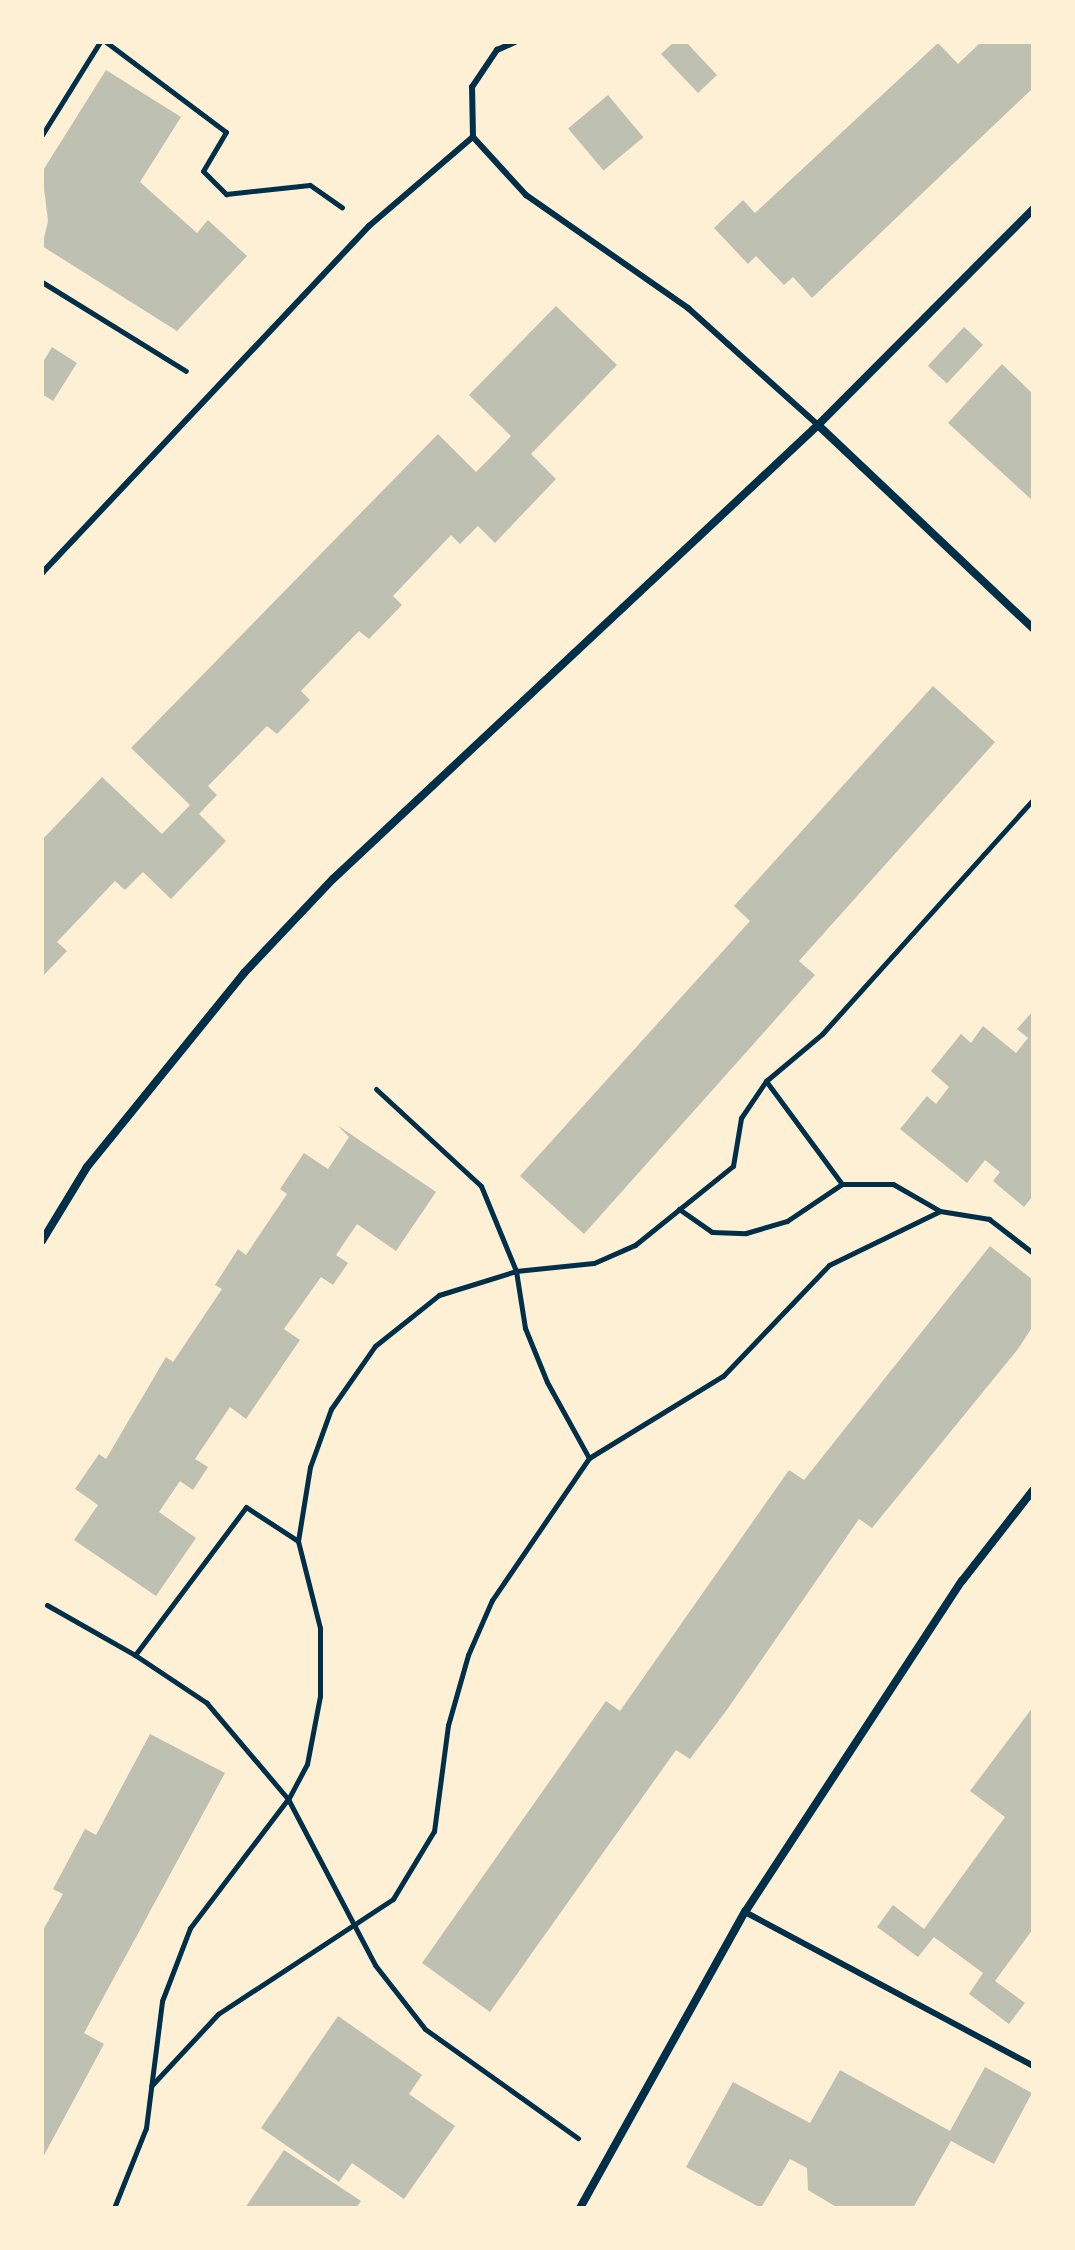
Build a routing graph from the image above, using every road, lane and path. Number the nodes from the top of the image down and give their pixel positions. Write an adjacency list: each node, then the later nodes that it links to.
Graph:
1 (103, 42): 3 (path); 6 (path)
2 (515, 42): 4 (lane)
3 (42, 135)
4 (473, 137): 6 (lane); 9 (lane)
5 (1033, 209): 9 (street)
6 (369, 226): 8 (lane)
7 (42, 282): 8 (path)
8 (214, 388): 10 (lane)
9 (818, 425): 11 (street); 18 (street)
10 (42, 573)
11 (1033, 628)
12 (1033, 800): 13 (path)
13 (766, 1081): 15 (path); 16 (path)
14 (376, 1089): 20 (path)
15 (842, 1184): 16 (path); 17 (path)
16 (679, 1209): 20 (path)
17 (940, 1211): 19 (path); 21 (path)
18 (42, 1241)
19 (1033, 1253)
20 (516, 1271): 21 (path); 23 (path)
21 (589, 1458): 28 (path)
22 (1033, 1490): 27 (street)
23 (298, 1541): 25 (path); 26 (path)
24 (47, 1605): 25 (path)
25 (135, 1655): 26 (path)
26 (288, 1799): 28 (path); 30 (path)
27 (745, 1912): 29 (lane); 31 (street)
28 (354, 1925): 30 (path); 31 (path)
29 (1033, 2066)
30 (151, 2086): 32 (path)
31 (607, 2158): 33 (street)
32 (114, 2208)
33 (580, 2208)

